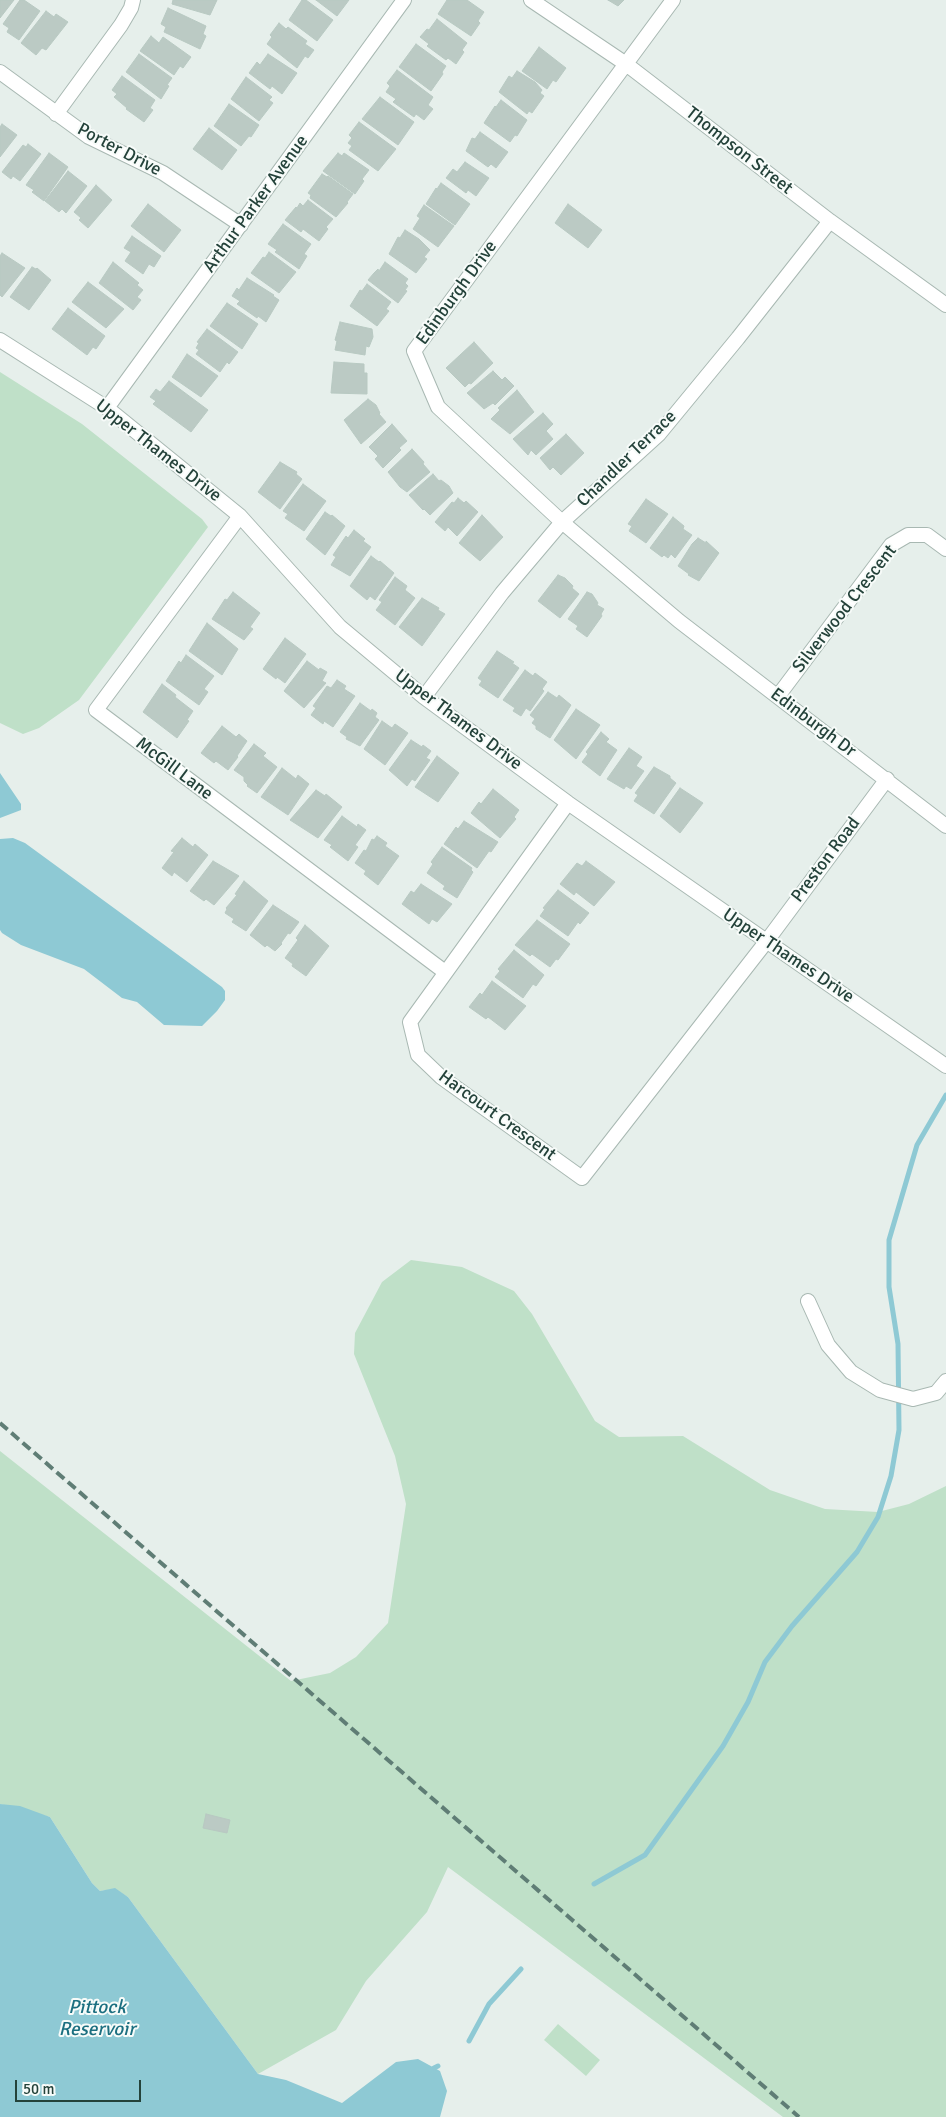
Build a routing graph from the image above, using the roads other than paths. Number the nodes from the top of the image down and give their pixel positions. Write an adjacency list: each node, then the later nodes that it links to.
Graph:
1 (133, 0): 7 (street)
2 (404, 0): 9 (street, Arthur Parker Avenue)
3 (531, 0): 5 (street, Thompson Street)
4 (674, 0): 5 (street, Edinburgh Drive)
5 (626, 64): 8 (street, Thompson Street); 14 (street, Edinburgh Drive)
6 (0, 72): 7 (street, Porter Drive)
7 (56, 114): 9 (street, Porter Drive)
8 (830, 221): 10 (street, Thompson Street); 14 (street, Chandler Terrace)
9 (241, 225): 12 (street, Arthur Parker Avenue)
10 (946, 305)
11 (0, 340): 12 (street, Upper Thames Drive)
12 (107, 408): 13 (street, Upper Thames Drive)
13 (240, 516): 18 (street, Upper Thames Drive); 23 (street, McGill Lane)
14 (562, 522): 16 (street, Edinburgh Drive); 18 (street, Chandler Terrace)
15 (946, 549): 17 (street, Silverwood Crescent)
16 (679, 621): 17 (street, Edinburgh Dr)
17 (778, 696): 19 (street, Edinburgh Dr)
18 (424, 697): 20 (street, Upper Thames Drive)
19 (887, 779): 21 (street, Edinburgh Dr); 22 (street, Preston Road)
20 (568, 803): 22 (street, Upper Thames Drive); 23 (street, Harcourt Crescent)
21 (946, 826)
22 (766, 942): 23 (street, Harcourt Crescent); 24 (street, Upper Thames Drive)
23 (445, 972)
24 (946, 1066)
25 (808, 1301): 26 (street)
26 (946, 1381)

